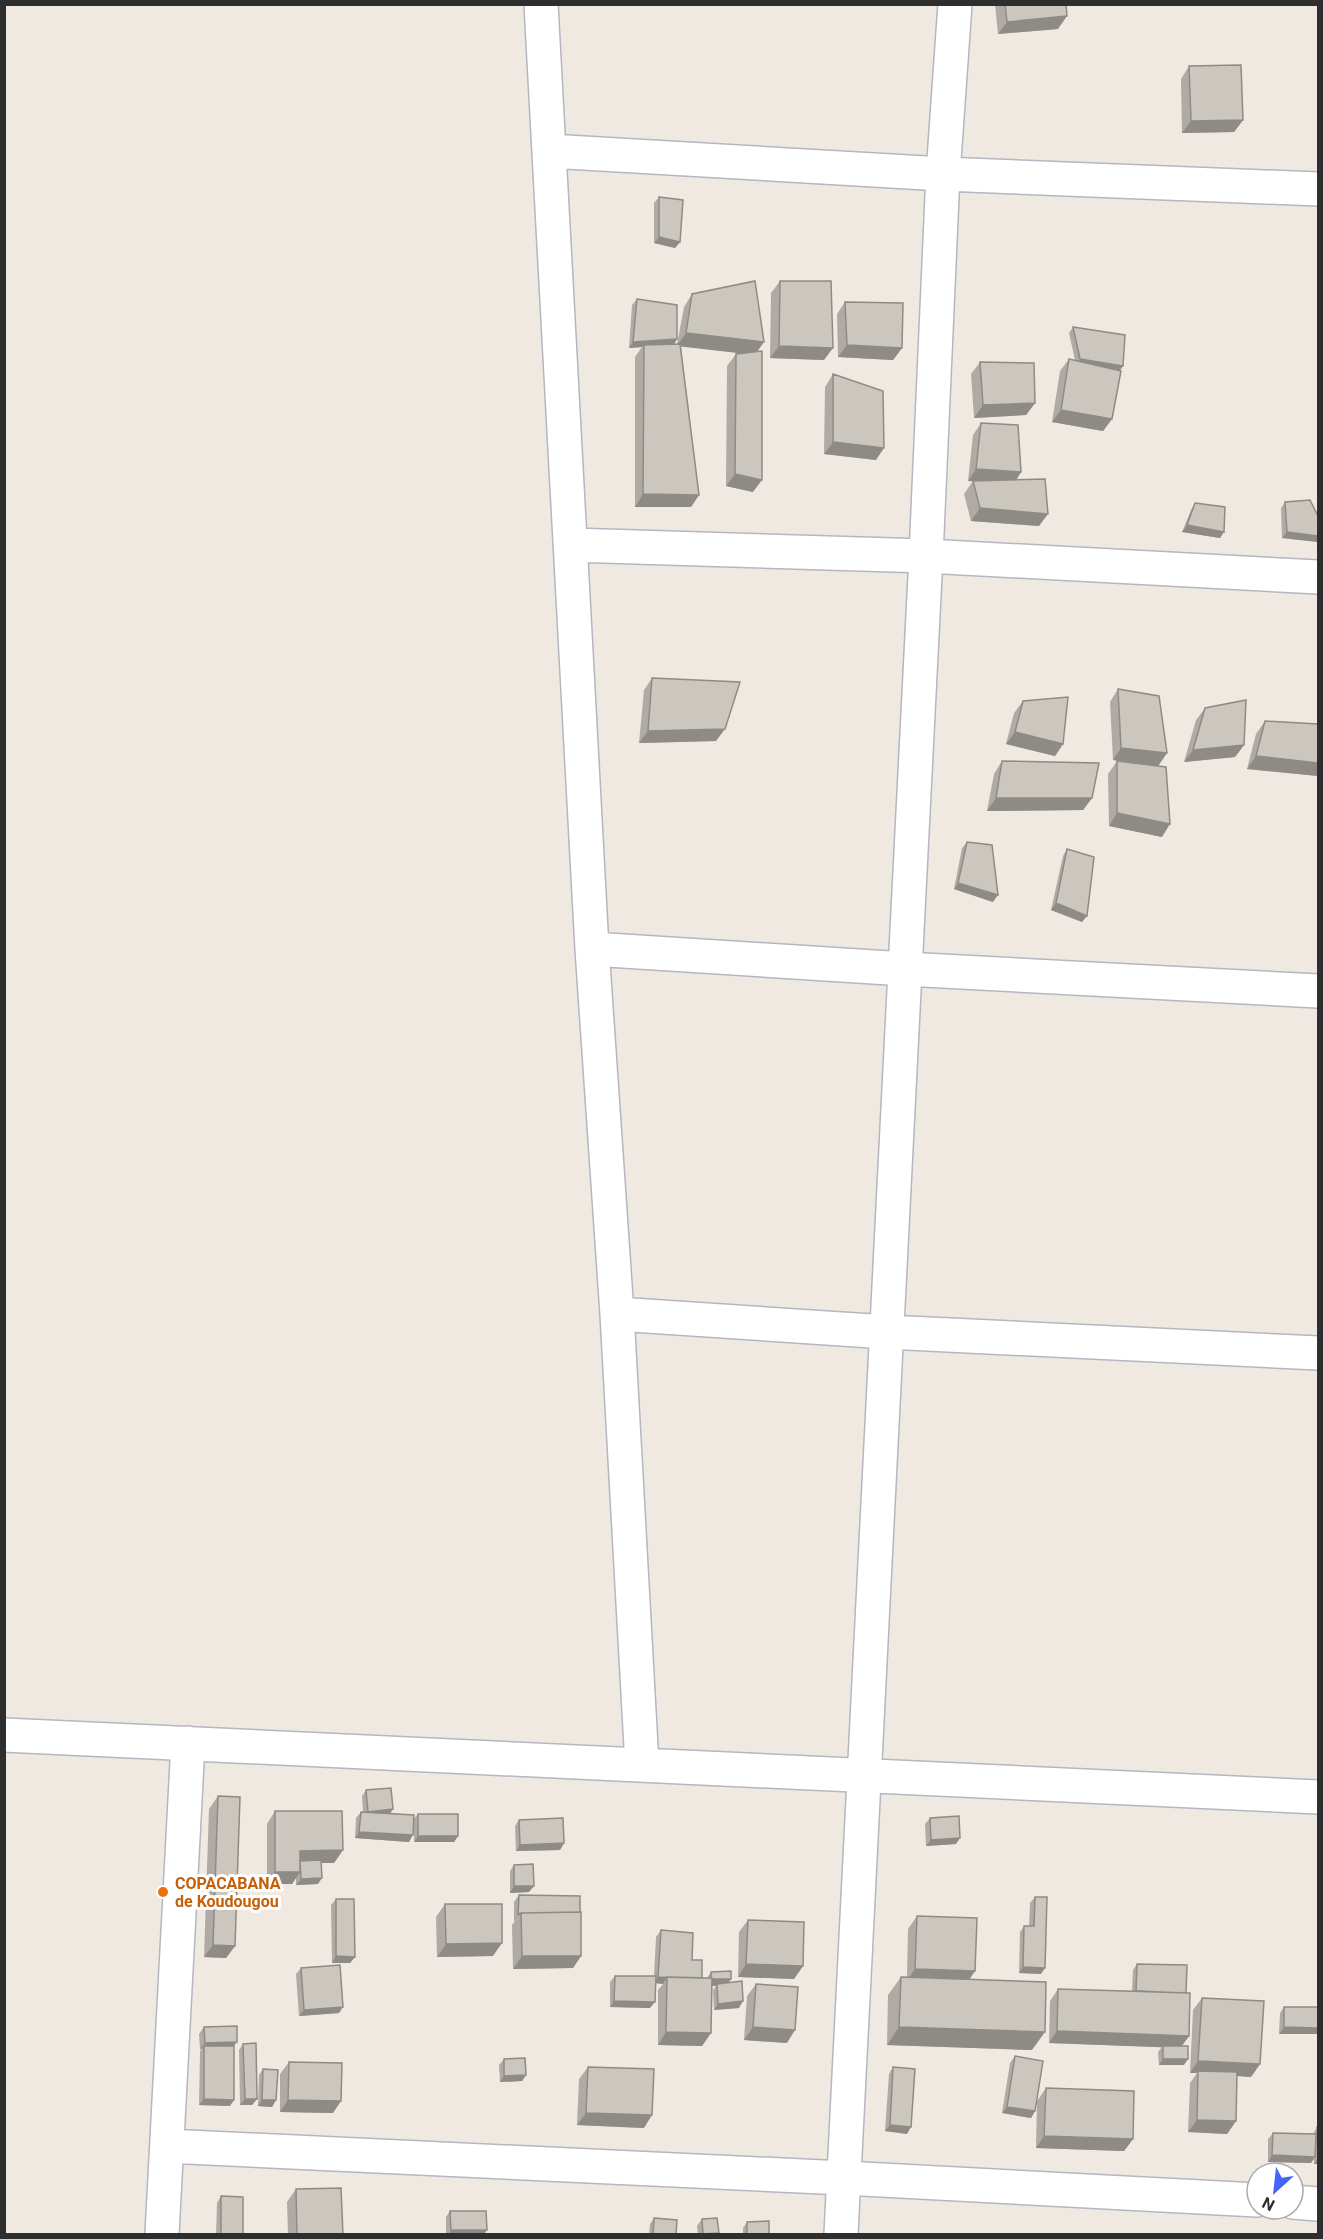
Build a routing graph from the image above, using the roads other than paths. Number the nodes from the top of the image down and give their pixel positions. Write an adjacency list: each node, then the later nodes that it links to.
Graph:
1 (541, 4): 3 (street)
2 (955, 4): 4 (street)
3 (549, 152): 4 (street); 6 (street)
4 (943, 174): 5 (street); 7 (street)
5 (1318, 189)
6 (572, 545): 7 (street); 9 (street)
7 (926, 556): 8 (street); 10 (street)
8 (1318, 577)
9 (592, 949): 10 (street); 12 (street)
10 (904, 969): 11 (street); 13 (street)
11 (1318, 992)
12 (617, 1314): 13 (street); 17 (street)
13 (887, 1332): 14 (street); 18 (street)
14 (1318, 1353)
15 (4, 1735): 16 (street)
16 (188, 1743): 17 (street); 20 (street)
17 (642, 1765): 18 (street)
18 (864, 1775): 19 (street); 21 (street)
19 (1318, 1797)
20 (167, 2146): 21 (street); 23 (street)
21 (844, 2178): 22 (street); 24 (street)
22 (1245, 2199)
23 (162, 2235)
24 (841, 2235)

